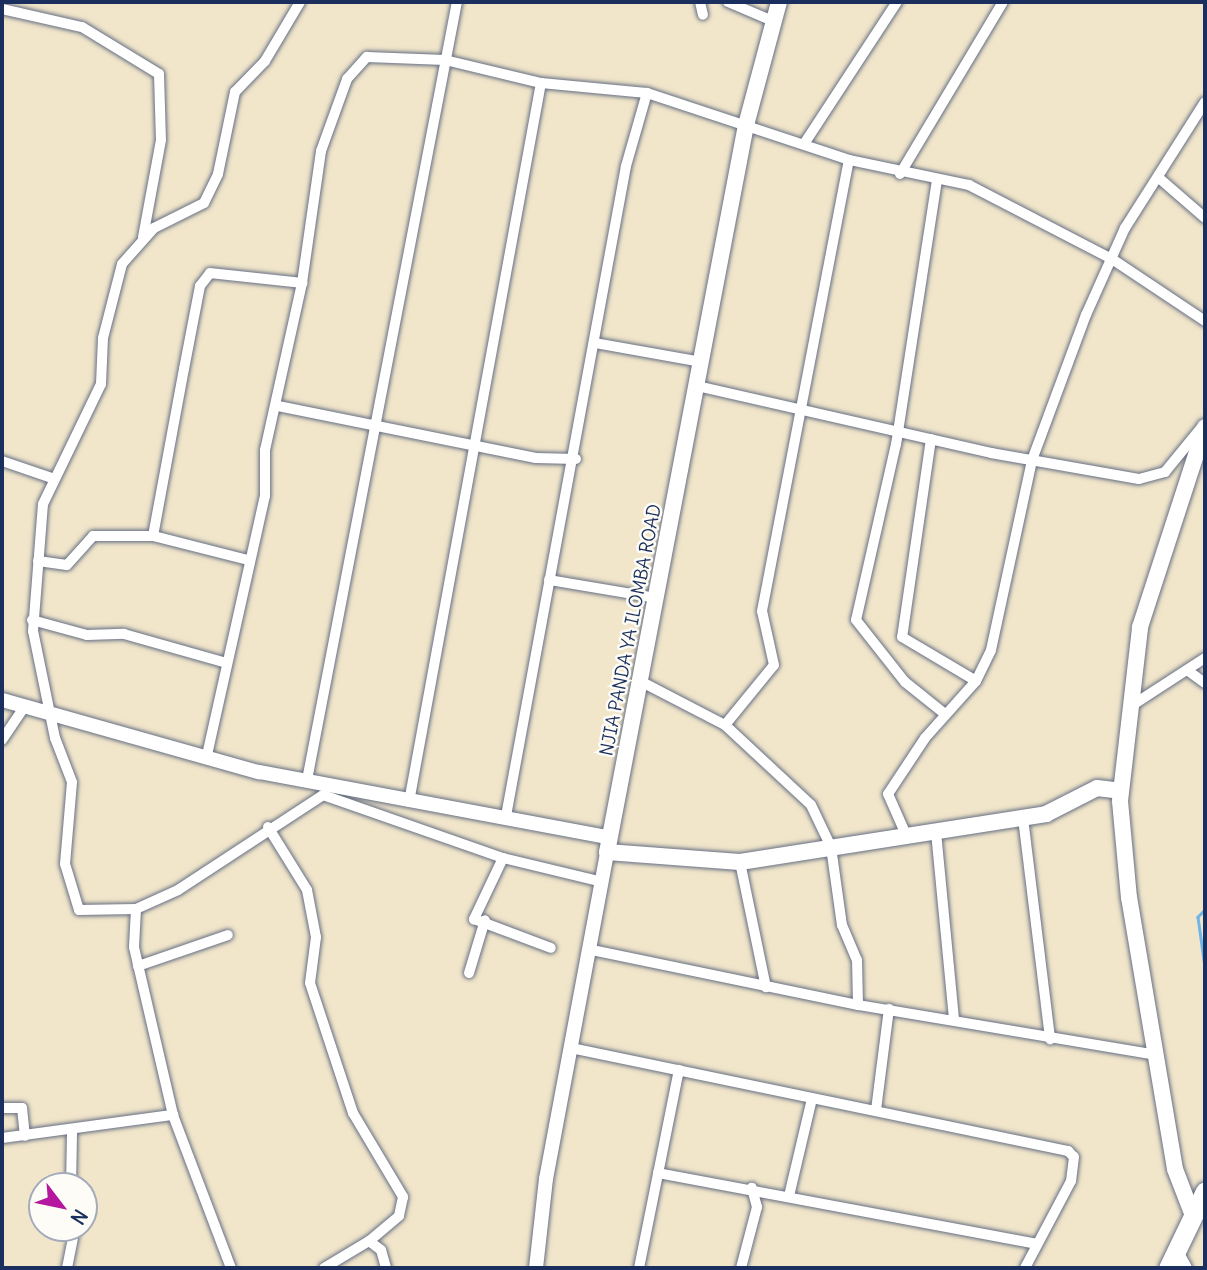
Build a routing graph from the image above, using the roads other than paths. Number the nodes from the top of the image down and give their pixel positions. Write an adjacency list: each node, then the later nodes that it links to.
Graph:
1 (300, 2): 22 (street)
2 (457, 2): 11 (street)
3 (700, 2): 9 (street)
4 (728, 2): 10 (street)
5 (779, 2): 10 (main road, NJIA PANDA YA ILOMBA ROAD)
6 (897, 2): 16 (street)
7 (1000, 3): 18 (street)
8 (2, 9): 22 (street)
9 (703, 15)
10 (773, 21): 15 (main road, NJIA PANDA YA ILOMBA ROAD)
11 (445, 60): 12 (street); 24 (street); 31 (street)
12 (541, 83): 13 (street); 35 (street)
13 (647, 93): 15 (street); 26 (street)
14 (1205, 102): 19 (street)
15 (746, 125): 16 (street); 27 (main road, NJIA PANDA YA ILOMBA ROAD)
16 (804, 144): 17 (street)
17 (849, 160): 18 (street); 30 (street)
18 (900, 174): 20 (street)
19 (1159, 178): 21 (street); 23 (street)
20 (937, 180): 23 (street); 33 (street)
21 (1205, 218)
22 (143, 237): 39 (street)
23 (1112, 259): 25 (street); 38 (street)
24 (302, 283): 29 (street); 40 (street)
25 (1205, 321)
26 (594, 343): 27 (street); 36 (street)
27 (702, 362): 28 (main road, NJIA PANDA YA ILOMBA ROAD)
28 (697, 386): 30 (street); 44 (main road, NJIA PANDA YA ILOMBA ROAD)
29 (278, 406): 31 (street); 41 (street)
30 (802, 412): 33 (street); 57 (street)
31 (372, 424): 35 (street); 60 (street)
32 (1205, 425): 38 (street); 54 (main road)
33 (897, 430): 34 (street); 56 (street)
34 (931, 439): 38 (street); 49 (street)
35 (478, 446): 36 (street); 62 (street)
36 (576, 459): 43 (street)
37 (2, 460): 39 (street)
38 (1032, 460): 49 (street)
39 (52, 478): 42 (street)
40 (153, 536): 41 (street); 42 (street)
41 (248, 560): 47 (street)
42 (38, 561): 45 (street)
43 (549, 580): 44 (street); 63 (street)
44 (657, 598): 50 (main road, NJIA PANDA YA ILOMBA ROAD)
45 (32, 620): 47 (street); 55 (street)
46 (1205, 658): 48 (street)
47 (223, 662): 59 (street)
48 (1187, 670): 51 (street); 54 (street)
49 (976, 681): 56 (street)
50 (642, 682): 57 (street); 68 (main road, NJIA PANDA YA ILOMBA ROAD)
51 (1205, 683)
52 (2, 700): 53 (street)
53 (24, 707): 55 (street); 58 (street)
54 (1126, 709): 61 (main road)
55 (51, 714): 59 (street); 73 (street)
56 (945, 714): 67 (street)
57 (725, 725): 69 (street)
58 (2, 740)
59 (207, 755): 60 (street)
60 (307, 780): 62 (street)
61 (1120, 791): 64 (main road); 86 (main road)
62 (409, 802): 63 (street)
63 (506, 816): 68 (street)
64 (1023, 818): 66 (main road); 84 (street)
65 (268, 827): 70 (street); 73 (street); 102 (street)
66 (936, 832): 67 (main road); 83 (street)
67 (907, 837): 69 (main road)
68 (609, 845): 71 (main road); 72 (street, NJIA PANDA YA ILOMBA ROAD)
69 (831, 847): 71 (main road); 81 (street)
70 (503, 858): 72 (street); 74 (street)
71 (740, 862): 80 (street)
72 (603, 882): 77 (street, NJIA PANDA YA ILOMBA ROAD)
73 (135, 909): 78 (street)
74 (485, 920): 76 (street); 79 (street)
75 (228, 936): 78 (street)
76 (551, 948)
77 (592, 950): 80 (street); 85 (street, NJIA PANDA YA ILOMBA ROAD)
78 (138, 966): 91 (street)
79 (470, 973)
80 (766, 987): 81 (street)
81 (858, 1005): 82 (street)
82 (889, 1009): 83 (street); 90 (street)
83 (954, 1020): 84 (street)
84 (1050, 1039): 86 (street)
85 (571, 1048): 87 (street); 110 (street, NJIA PANDA YA ILOMBA ROAD)
86 (1157, 1055): 101 (main road)
87 (680, 1070): 88 (street); 96 (street)
88 (812, 1099): 90 (street); 99 (street)
89 (2, 1108): 93 (street)
90 (876, 1110): 104 (street)
91 (173, 1115): 92 (street); 107 (street)
92 (72, 1132): 93 (street); 95 (street)
93 (24, 1136): 94 (street)
94 (2, 1138)
95 (71, 1172)
96 (658, 1173): 97 (street); 111 (street)
97 (752, 1188): 99 (street); 100 (street)
98 (1205, 1191): 101 (highway)
99 (784, 1195): 100 (street); 104 (street)
100 (757, 1207): 112 (street)
101 (1193, 1216): 105 (highway)
102 (369, 1241): 108 (street); 109 (street)
103 (72, 1242): 106 (street)
104 (1036, 1244): 113 (street)
105 (1176, 1263)
106 (67, 1268)
107 (231, 1268)
108 (324, 1268)
109 (386, 1268)
110 (536, 1268)
111 (639, 1268)
112 (741, 1268)
113 (1026, 1268)

